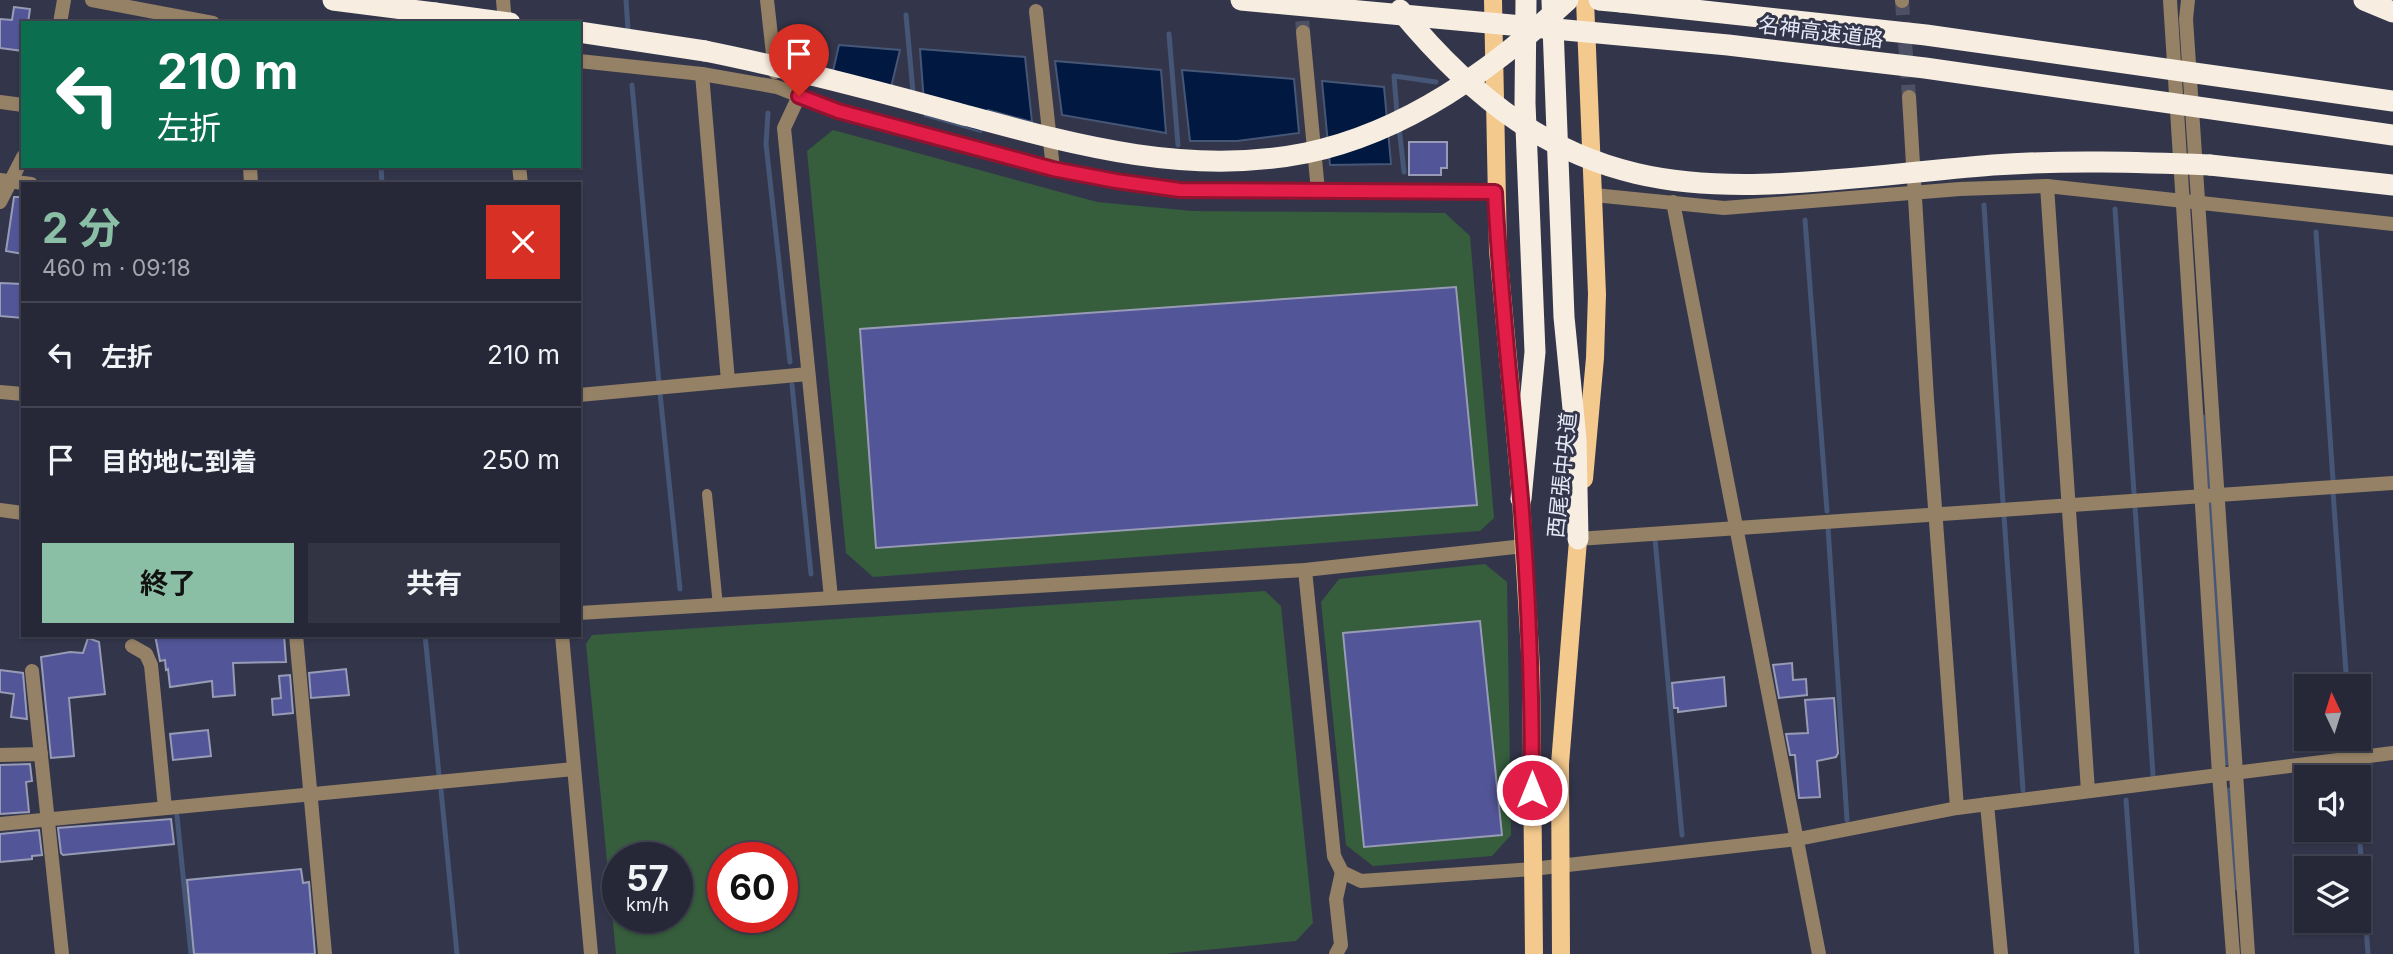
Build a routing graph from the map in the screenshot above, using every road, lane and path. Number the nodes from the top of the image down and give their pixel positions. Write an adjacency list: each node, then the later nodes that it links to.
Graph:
1 (64, 0): 19 (street)
2 (92, 0): 20 (street)
3 (333, 0): 21 (highway, bridge)
4 (503, 0): 22 (street)
5 (767, 0): 27 (street)
6 (1241, 0): 33 (highway, 名神高速道路, bridge)
7 (1393, 0): 37 (highway, bridge)
8 (1493, 0): 40 (main road, 西尾張中央道)
9 (1526, 0): 57 (highway)
10 (1552, 0): 63 (highway)
11 (1568, 0): 23 (highway, bridge)
12 (1585, 0): 42 (main road, 西尾張中央道)
13 (1599, 0): 30 (highway, 名神高速道路, bridge)
14 (2170, 0): 43 (street)
15 (2188, 0): 46 (street)
16 (2364, 0): 18 (highway)
17 (1035, 11): 35 (street)
18 (2393, 12)
19 (60, 21)
20 (202, 21)
21 (493, 21)
22 (508, 21)
23 (581, 32)
24 (1303, 32): 39 (street)
25 (581, 61): 26 (street)
26 (702, 74): 27 (street); 49 (street)
27 (777, 87): 28 (street)
28 (799, 96): 35 (street); 48 (street)
29 (1909, 97): 41 (street)
30 (2393, 101)
31 (0, 102): 32 (street)
32 (21, 105)
33 (2393, 135)
34 (21, 160): 36 (street)
35 (1053, 169): 39 (street)
36 (5, 181): 44 (street)
37 (2393, 185)
38 (2047, 186): 41 (street); 43 (street); 58 (street)
39 (1318, 191): 40 (street)
40 (1495, 192): 57 (main road, 西尾張中央道)
41 (1914, 193): 45 (street); 61 (street)
42 (1594, 195): 45 (street); 63 (main road, 西尾張中央道)
43 (2181, 201): 46 (street); 56 (street)
44 (0, 202)
45 (1673, 202): 62 (street)
46 (2198, 202): 47 (street); 55 (street)
47 (2393, 223)
48 (808, 374): 49 (street); 66 (street)
49 (728, 381): 52 (street)
50 (0, 392): 51 (street)
51 (21, 394)
52 (581, 395)
53 (2393, 483): 55 (street)
54 (706, 494): 67 (lane)
55 (2219, 496): 56 (street); 77 (street)
56 (2201, 497): 58 (street); 77 (street)
57 (1521, 499): 64 (main road, 西尾張中央道)
58 (2069, 506): 61 (street); 78 (street)
59 (0, 510): 60 (street)
60 (21, 513)
61 (1937, 515): 62 (street); 82 (street)
62 (1734, 529): 63 (street); 85 (street)
63 (1578, 540): 86 (main road, 西尾張中央道)
64 (1524, 546): 65 (street); 87 (main road, 西尾張中央道)
65 (1305, 570): 66 (street); 88 (street)
66 (831, 598): 67 (street)
67 (718, 606): 68 (street)
68 (581, 613)
69 (296, 637): 79 (street)
70 (562, 637): 76 (street)
71 (132, 646): 81 (street)
72 (32, 671): 74 (street)
73 (2393, 753): 77 (street)
74 (41, 754): 75 (street); 83 (street)
75 (0, 755)
76 (575, 769): 79 (street); 91 (street)
77 (2226, 773): 78 (street); 97 (street); 98 (street)
78 (2088, 791): 80 (street)
79 (310, 795): 81 (street); 90 (street)
80 (1987, 804): 82 (street); 96 (street)
81 (165, 808): 83 (street)
82 (1957, 808): 85 (street)
83 (49, 818): 84 (street); 89 (street)
84 (0, 824)
85 (1798, 839): 86 (street); 95 (street)
86 (1559, 866): 87 (street); 94 (main road, 西尾張中央道)
87 (1532, 869): 88 (street); 93 (main road, 西尾張中央道)
88 (1342, 872): 92 (street)
89 (61, 954)
90 (325, 954)
91 (591, 954)
92 (1336, 954)
93 (1534, 954)
94 (1561, 954)
95 (1819, 954)
96 (2001, 954)
97 (2233, 954)
98 (2248, 954)

